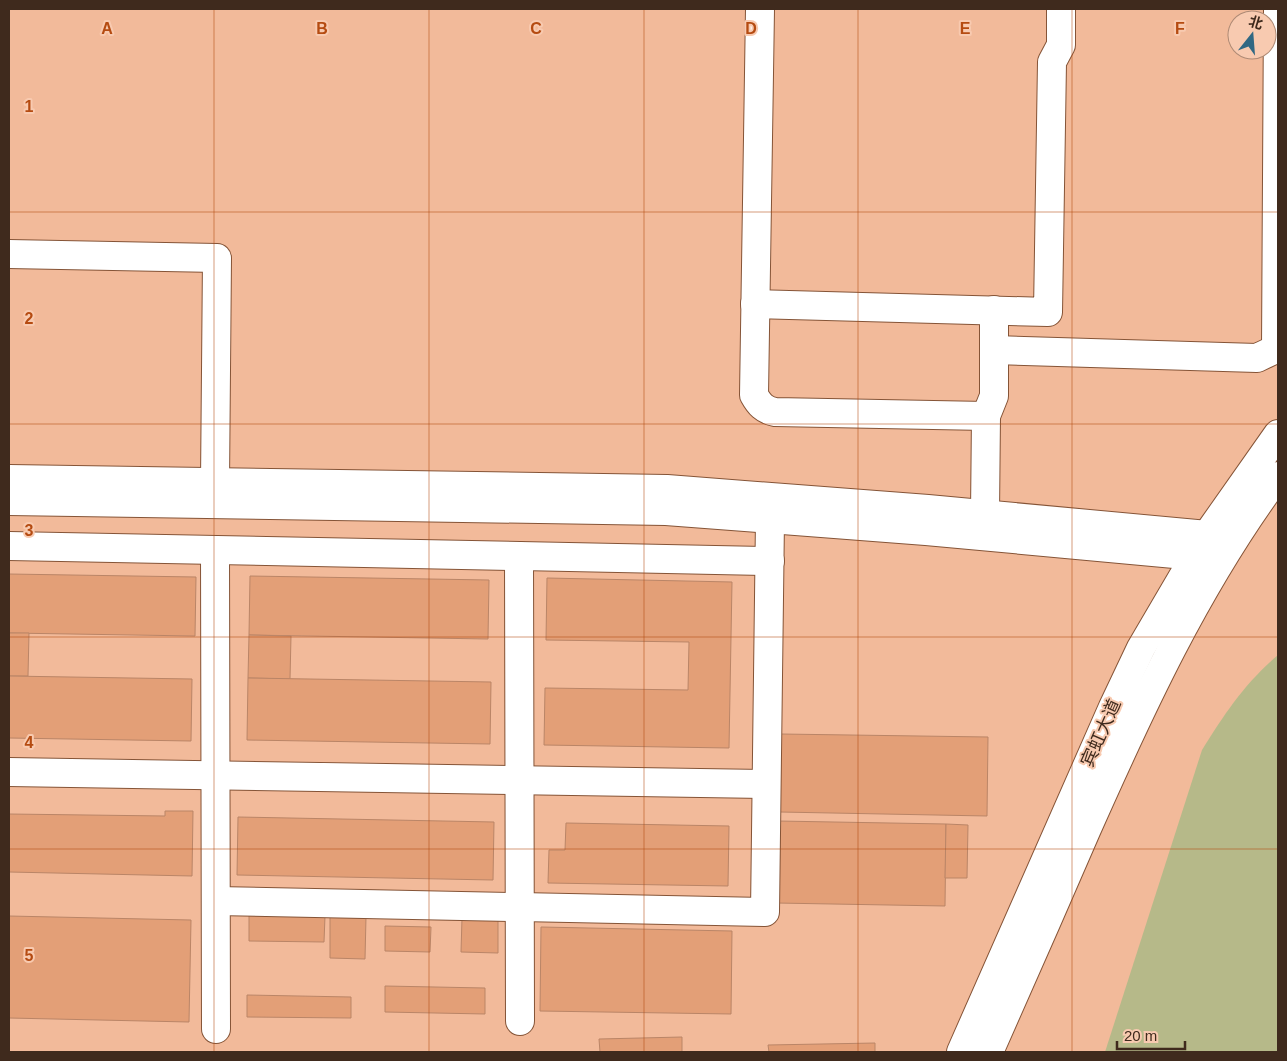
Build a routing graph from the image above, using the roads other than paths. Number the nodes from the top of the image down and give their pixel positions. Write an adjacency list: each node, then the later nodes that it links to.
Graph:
1 (760, 9): 5 (street)
2 (1061, 9): 6 (street)
3 (1278, 9): 7 (street)
4 (9, 254): 13 (street)
5 (755, 304): 6 (street); 9 (street)
6 (994, 310): 8 (street)
7 (1277, 348): 8 (street)
8 (994, 350): 9 (street)
9 (986, 416): 15 (street)
10 (1278, 434): 18 (street, 宾虹大道)
11 (1278, 476): 19 (street, 宾虹大道)
12 (9, 479): 13 (street)
13 (215, 482): 15 (street)
14 (9, 501): 16 (street)
15 (985, 514): 18 (street)
16 (770, 519): 18 (street); 22 (street)
17 (9, 546): 20 (street)
18 (1200, 546): 19 (street); 31 (street, 宾虹大道)
19 (1229, 548): 32 (street, 宾虹大道)
20 (215, 550): 21 (street); 24 (street)
21 (519, 556): 22 (street); 25 (street)
22 (770, 561): 26 (street)
23 (9, 772): 24 (street)
24 (216, 775): 25 (street); 27 (street)
25 (520, 780): 26 (street); 28 (street)
26 (766, 784): 28 (street)
27 (216, 901): 28 (street); 30 (street)
28 (520, 907): 29 (street)
29 (520, 1021)
30 (216, 1029)
31 (961, 1052)
32 (989, 1052)

